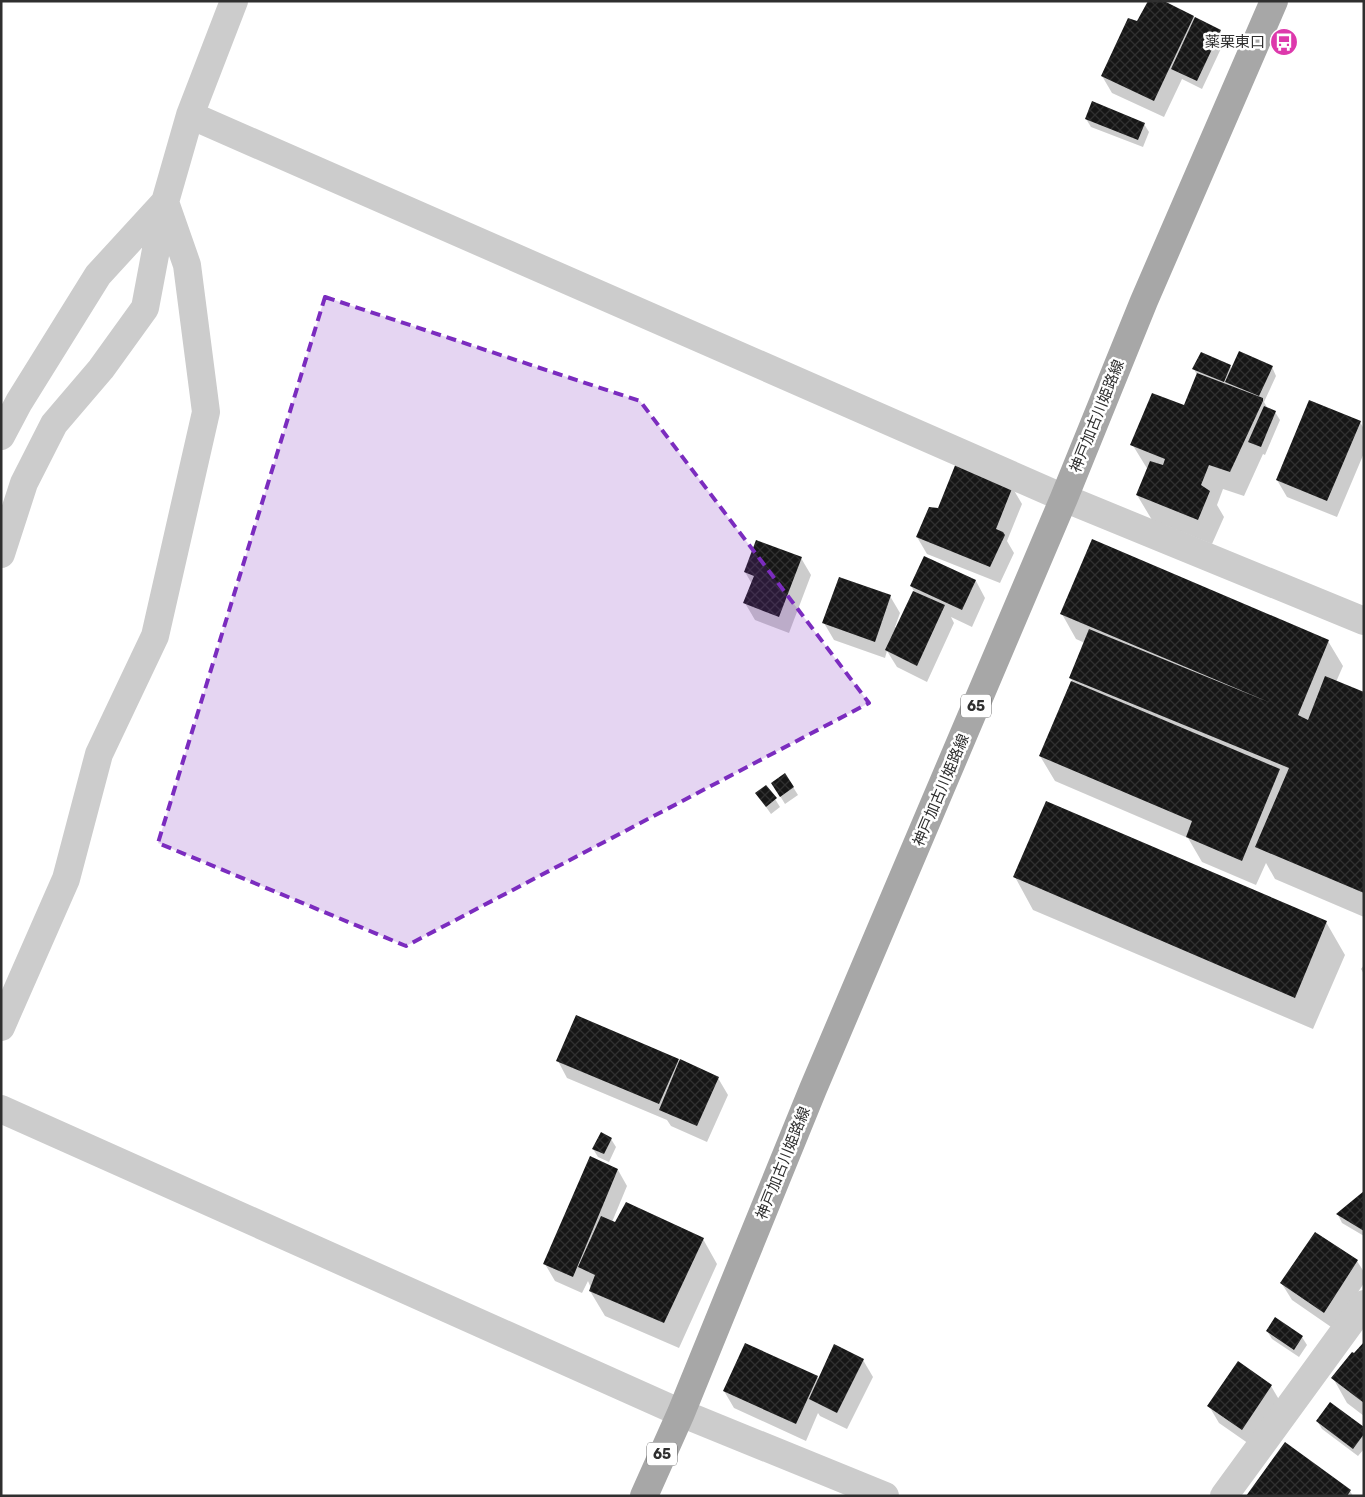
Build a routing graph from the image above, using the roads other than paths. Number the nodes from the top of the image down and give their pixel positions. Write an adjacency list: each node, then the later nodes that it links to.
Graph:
1 (234, 1): 3 (street)
2 (1274, 1): 6 (main road, 神戸加古川姫路線 / 65)
3 (190, 115): 4 (street); 6 (street)
4 (165, 202): 5 (street); 7 (street); 9 (street)
5 (1, 436)
6 (1064, 498): 8 (street); 12 (main road, 神戸加古川姫路線 / 65)
7 (1, 554)
8 (1364, 621)
9 (1, 1027)
10 (1, 1109): 12 (street)
11 (1364, 1304): 15 (street)
12 (681, 1413): 13 (main road, 神戸加古川姫路線 / 65); 14 (street)
13 (644, 1496)
14 (885, 1496)
15 (1224, 1496)

